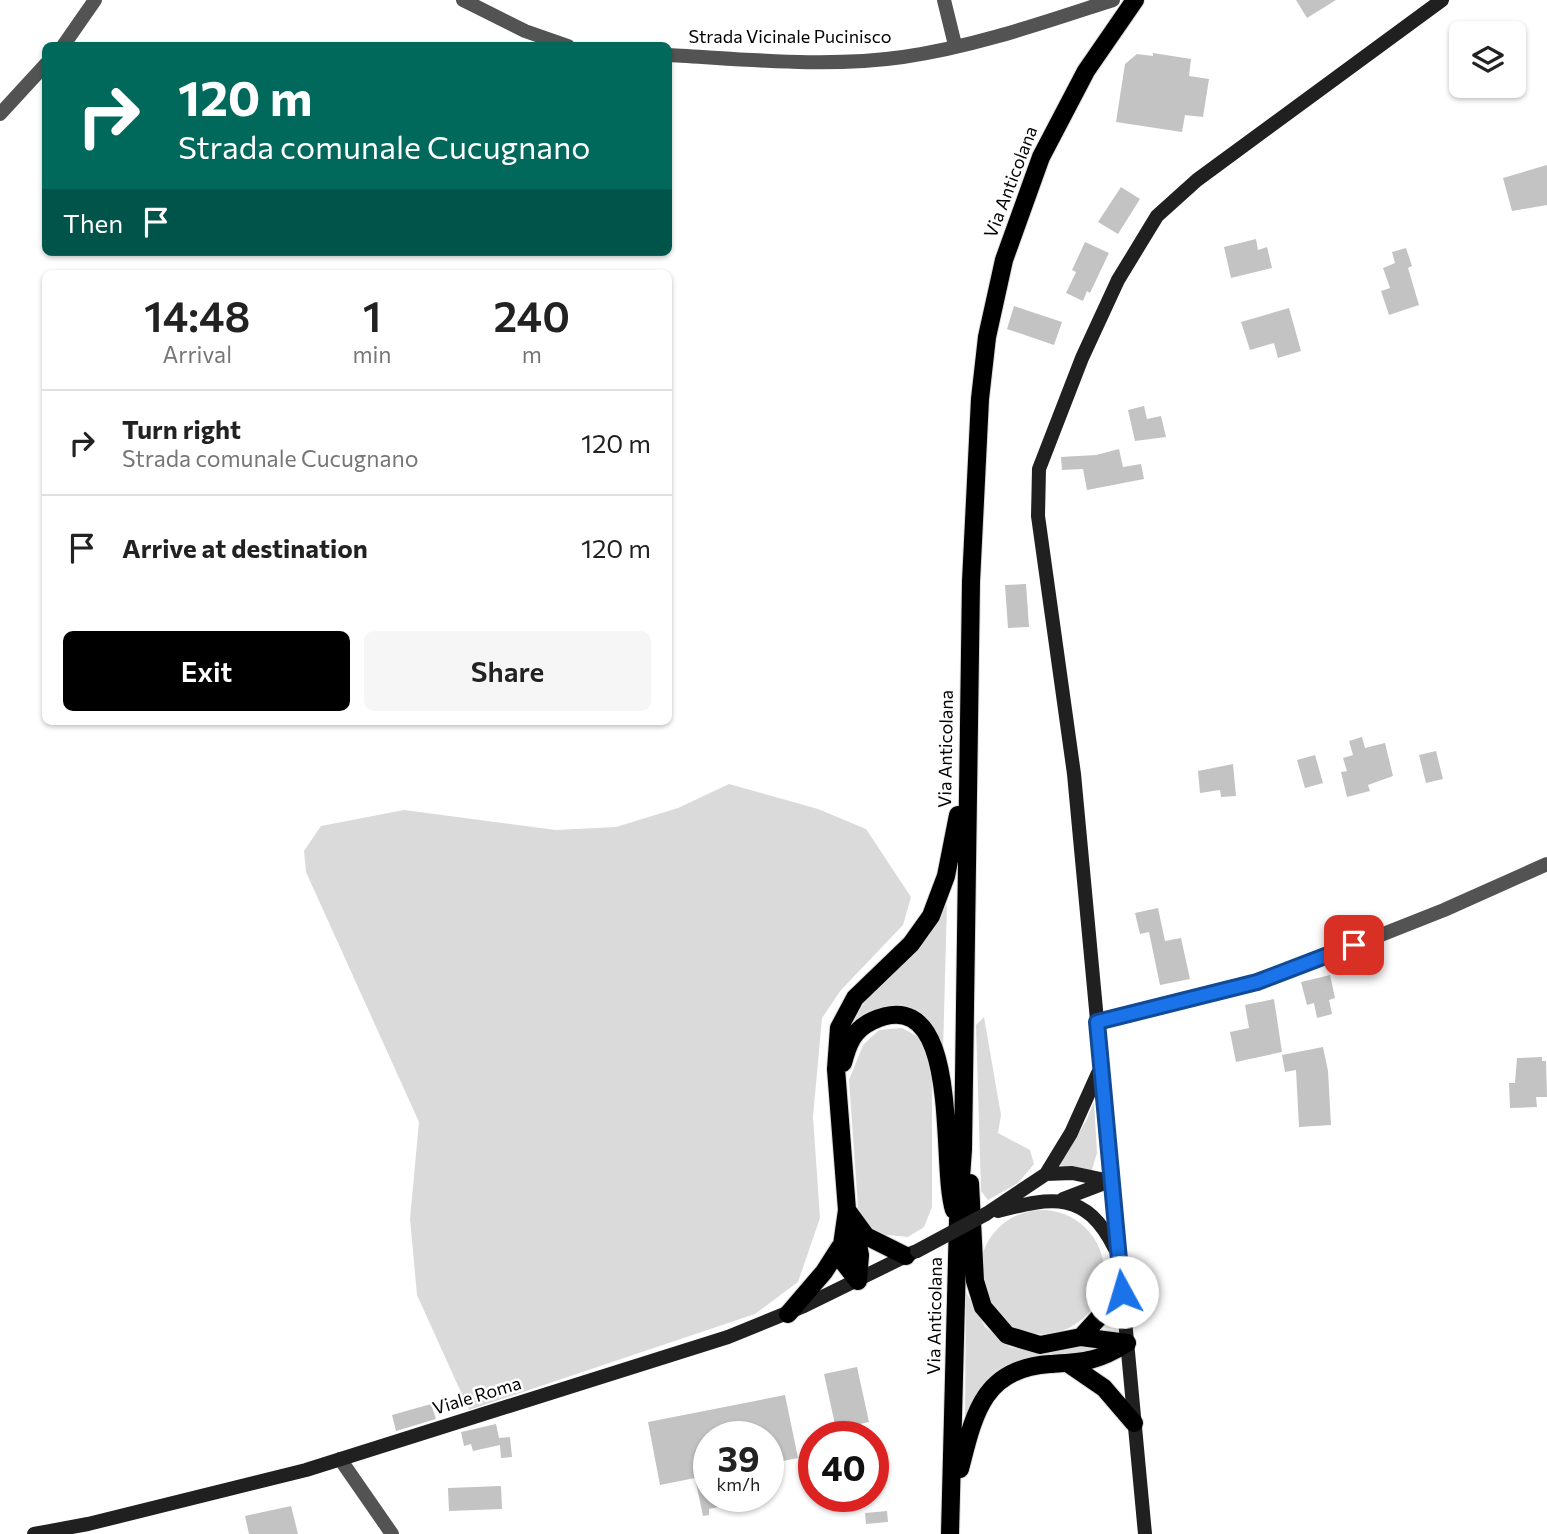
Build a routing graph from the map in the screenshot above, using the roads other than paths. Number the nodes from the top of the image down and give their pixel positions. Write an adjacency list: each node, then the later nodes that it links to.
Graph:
1 (95, 0): 7 (street)
2 (463, 0): 8 (street)
3 (944, 0): 9 (street)
4 (1114, 0): 9 (street, Strada Vicinale Pucinisco)
5 (1135, 0): 13 (main road, Via Anticolana)
6 (1442, 0): 15 (street)
7 (65, 42)
8 (557, 42)
9 (955, 45): 10 (street, Strada Vicinale Pucinisco)
10 (672, 55)
11 (42, 68): 12 (street)
12 (0, 114)
13 (966, 771): 17 (main road); 18 (main road, Via Anticolana)
14 (1547, 864): 15 (street)
15 (1097, 1022): 16 (street)
16 (1100, 1068): 19 (street); 20 (street)
17 (838, 1084): 23 (main road); 24 (main road)
18 (963, 1149): 24 (main road, Via Anticolana); 31 (main road)
19 (1046, 1174): 20 (street); 22 (street)
20 (1110, 1181): 21 (street); 27 (street)
21 (1063, 1199): 22 (street); 27 (street)
22 (986, 1214): 26 (street, Viale Roma, bridge)
23 (850, 1216): 25 (main road); 26 (main road); 28 (main road)
24 (958, 1221): 36 (main road, Via Anticolana)
25 (840, 1247): 28 (main road); 30 (main road)
26 (911, 1254): 28 (street, Viale Roma)
27 (1118, 1255): 29 (street)
28 (858, 1281): 30 (street, Viale Roma)
29 (1122, 1292): 31 (main road); 32 (street)
30 (788, 1314): 35 (street, Viale Roma)
31 (1081, 1337): 32 (main road)
32 (1127, 1343): 33 (main road); 34 (street)
33 (1069, 1364): 34 (main road); 36 (main road)
34 (1134, 1423): 40 (street)
35 (340, 1459): 37 (street, Viale Roma); 38 (street)
36 (953, 1499): 39 (main road, Via Anticolana)
37 (34, 1534)
38 (392, 1534)
39 (950, 1534)
40 (1145, 1534)

